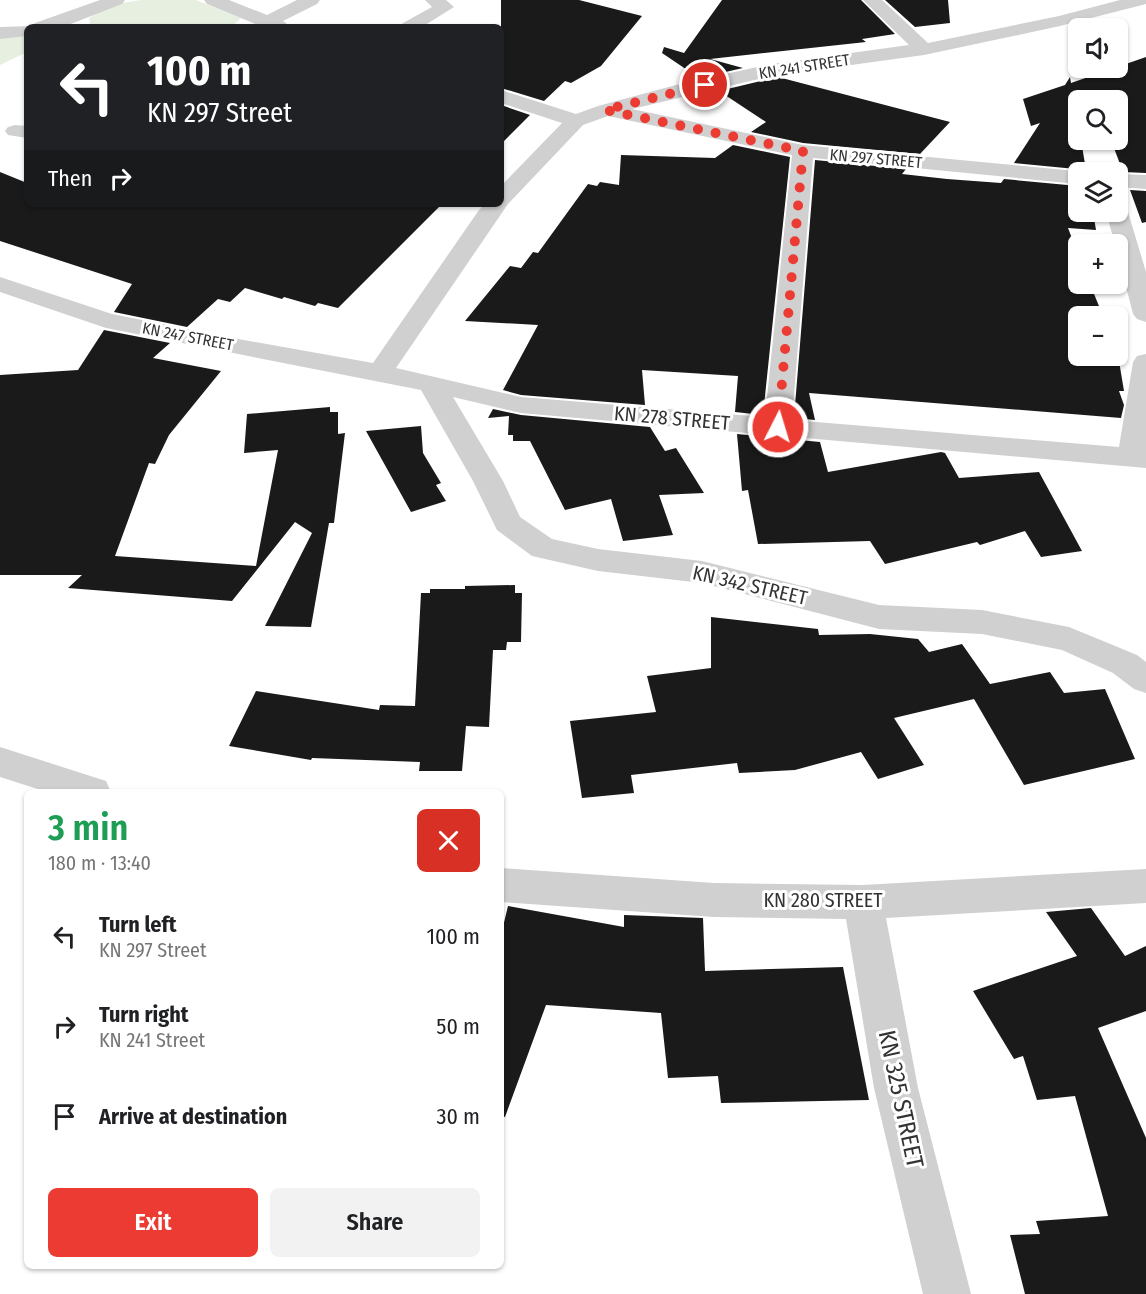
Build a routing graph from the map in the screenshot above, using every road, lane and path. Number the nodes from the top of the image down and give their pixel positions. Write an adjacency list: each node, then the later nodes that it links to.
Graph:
1 (116, 0): 7 (street)
2 (213, 0): 8 (street)
3 (311, 0): 8 (street)
4 (434, 0): 9 (street)
5 (873, 0): 12 (street)
6 (1141, 0): 12 (street, KN 241 STREET)
7 (52, 24)
8 (274, 24)
9 (414, 24)
10 (24, 30): 11 (street)
11 (0, 33)
12 (924, 49): 14 (street, KN 241 STREET)
13 (504, 97): 15 (street)
14 (605, 110): 15 (street, KN 241 STREET); 16 (street, KN 297 STREET)
15 (576, 121): 20 (street, KN 241 STREET)
16 (803, 151): 17 (street, KN 297 STREET); 28 (street)
17 (1068, 176)
18 (1128, 181): 19 (street)
19 (1146, 182)
20 (504, 197)
21 (494, 207): 26 (street)
22 (1120, 222): 24 (street)
23 (0, 284): 26 (street, KN 247 STREET)
24 (1146, 314)
25 (1146, 362): 29 (street)
26 (380, 372): 27 (street, KN 278 STREET)
27 (432, 385): 28 (street, KN 278 STREET); 30 (street, KN 342 STREET)
28 (778, 427): 29 (street, KN 278 STREET)
29 (1139, 458)
30 (1146, 681)
31 (0, 762): 32 (street)
32 (84, 789)
33 (504, 885): 35 (street, KN 280 STREET)
34 (1146, 886): 35 (street, KN 280 STREET)
35 (862, 902): 36 (street, KN 325 STREET)
36 (947, 1294)

